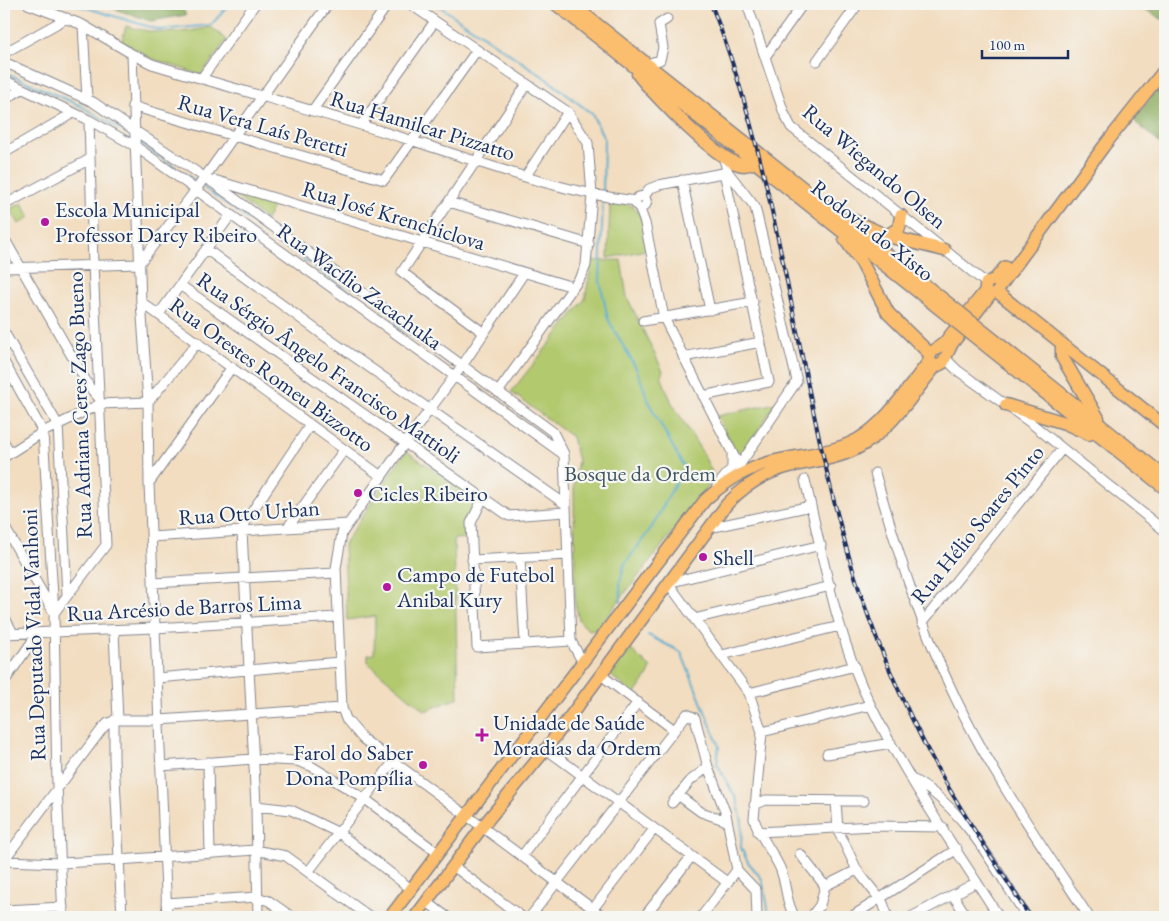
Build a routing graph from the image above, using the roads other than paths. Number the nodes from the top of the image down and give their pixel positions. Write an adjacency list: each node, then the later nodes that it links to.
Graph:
1 (28, 4): 11 (street, Rua Hamilcar Pizzatto)
2 (255, 4): 24 (street)
3 (328, 4): 28 (street)
4 (388, 4): 32 (street)
5 (410, 4): 13 (street)
6 (556, 4): 19 (highway, Rodovia do Xisto)
7 (571, 4): 22 (highway, Rodovia do Xisto)
8 (747, 4): 18 (street, Rua Wiegando Olsen)
9 (802, 4): 18 (street)
10 (858, 4): 20 (street)
11 (68, 18): 14 (street, Rua Hamilcar Pizzatto); 16 (street)
12 (667, 19): 22 (street)
13 (435, 21): 15 (street); 36 (street)
14 (83, 25): 17 (street, Rua Hamilcar Pizzatto); 29 (street)
15 (477, 50): 26 (street); 39 (street)
16 (4, 53)
17 (132, 54): 24 (street, Rua Hamilcar Pizzatto); 31 (street)
18 (765, 57): 57 (street, Rua Wiegando Olsen)
19 (627, 60): 42 (highway); 45 (highway, Rodovia do Xisto)
20 (817, 61)
21 (4, 62): 29 (street, Rua Wacílio Zacachuka)
22 (646, 64): 54 (highway, Rodovia do Xisto)
23 (1165, 69): 72 (main road)
24 (201, 79): 28 (street, Rua Hamilcar Pizzatto)
25 (4, 80): 27 (street, Rua Wacílio Zacachuka)
26 (527, 84): 33 (street); 44 (street)
27 (22, 89): 30 (street); 34 (street, Rua Wacílio Zacachuka)
28 (262, 96): 32 (street, Rua Hamilcar Pizzatto); 38 (street)
29 (86, 99): 37 (street, Rua Wacílio Zacachuka)
30 (4, 100)
31 (132, 106): 37 (street); 38 (street, Rua Vera Laís Peretti)
32 (312, 111): 36 (street, Rua Hamilcar Pizzatto)
33 (568, 112): 47 (street); 51 (street)
34 (72, 113): 35 (street, Rua Wacílio Zacachuka); 41 (street)
35 (89, 120): 40 (street, Rua Wacílio Zacachuka); 43 (street, Rua Adriana Ceres Zago Bueno)
36 (361, 125): 39 (street, Rua Hamilcar Pizzatto)
37 (134, 130): 40 (street); 48 (street, Rua Wacílio Zacachuka)
38 (232, 137): 39 (street, Rua Vera Laís Peretti); 48 (street)
39 (412, 140): 44 (street, Rua Hamilcar Pizzatto)
40 (136, 146): 50 (street, Rua Wacílio Zacachuka); 65 (street)
41 (4, 153)
42 (723, 157): 45 (highway); 46 (street)
43 (90, 159): 55 (street); 66 (street, Rua Adriana Ceres Zago Bueno)
44 (477, 160): 47 (street, Rua Hamilcar Pizzatto); 52 (street)
45 (750, 164): 46 (highway); 58 (highway, Rodovia do Xisto)
46 (726, 172): 49 (street); 74 (street); 111 (street)
47 (525, 177): 51 (street, Rua Hamilcar Pizzatto)
48 (204, 178): 50 (street); 61 (street, Rua José Krenchiclova); 88 (street, Rua Wacílio Zacachuka)
49 (682, 180): 53 (street); 75 (street)
50 (195, 191): 56 (street, Rua Wacílio Zacachuka); 65 (street)
51 (593, 195): 53 (street, Rua Hamilcar Pizzatto); 62 (street)
52 (449, 202): 61 (street); 62 (street)
53 (641, 202): 78 (street)
54 (820, 202): 59 (highway); 77 (highway, Rodovia do Xisto)
55 (4, 205)
56 (230, 216): 63 (street); 91 (street, Rua Wacílio Zacachuka)
57 (901, 216): 59 (highway); 64 (street, Rua Wiegando Olsen)
58 (834, 225): 77 (highway, Rodovia do Xisto); 86 (highway)
59 (887, 236): 64 (highway)
60 (4, 238): 67 (street)
61 (420, 243): 69 (street, Rua José Krenchiclova); 81 (street)
62 (589, 244): 71 (street)
63 (206, 249): 70 (street); 97 (street)
64 (944, 250): 72 (street, Rua Wiegando Olsen)
65 (139, 264): 66 (street); 73 (street)
66 (93, 265): 67 (street); 95 (street, Rua Adriana Ceres Zago Bueno)
67 (20, 266): 68 (street); 95 (street)
68 (4, 268)
69 (524, 273): 71 (street, Rua José Krenchiclova); 81 (street)
70 (180, 285): 76 (street); 105 (street, Rua Sérgio Ângelo Francisco Mattioli)
71 (573, 287): 93 (street)
72 (992, 288): 84 (main road, Rua Wiegando Olsen); 86 (main road)
73 (141, 302): 76 (street, Rua Orestes Romeu Bizzotto); 96 (street)
74 (753, 302): 75 (street); 83 (street)
75 (710, 310): 78 (street)
76 (159, 314): 82 (street, Rua Orestes Romeu Bizzotto)
77 (957, 316): 103 (highway, Rodovia do Xisto, bridge)
78 (664, 318): 79 (street); 85 (street)
79 (643, 321)
80 (4, 332): 90 (street, Rua Deputado Vidal Vanhoni)
81 (484, 333): 88 (street)
82 (198, 342): 89 (street, Rua Orestes Romeu Bizzotto); 96 (street)
83 (761, 342): 85 (street); 94 (street)
84 (1062, 344): 101 (main road, Rua Wiegando Olsen); 103 (highway)
85 (683, 357): 94 (street)
86 (936, 359): 98 (street); 111 (main road); 126 (main road)
87 (4, 362): 92 (street, Rua Deputado Vidal Vanhoni)
88 (462, 366): 91 (street); 93 (street, Rua Wacílio Zacachuka)
89 (232, 367): 100 (street, Rua Orestes Romeu Bizzotto); 116 (street)
90 (29, 376): 92 (street); 99 (street, Rua Deputado Vidal Vanhoni)
91 (454, 377): 97 (street); 109 (street, Rua Wacílio Zacachuka)
92 (16, 383): 102 (street, Rua Deputado Vidal Vanhoni)
93 (498, 392): 109 (street, Rua Wacílio Zacachuka)
94 (703, 396): 108 (street)
95 (99, 401): 96 (street); 99 (street); 141 (street, Rua Adriana Ceres Zago Bueno)
96 (148, 402): 116 (street)
97 (430, 408): 105 (street); 121 (street)
98 (1004, 408): 103 (highway); 106 (street)
99 (58, 425): 102 (street); 141 (street, Rua Deputado Vidal Vanhoni)
100 (310, 425): 107 (street, Rua Orestes Romeu Bizzotto); 127 (street)
101 (1165, 426)
102 (44, 432): 110 (street); 142 (street, Rua Deputado Vidal Vanhoni)
103 (1112, 440): 114 (highway, Rodovia do Xisto); 117 (highway, Rodovia do Xisto)
104 (4, 442): 110 (street)
105 (405, 442): 113 (street); 118 (street, Rua Sérgio Ângelo Francisco Mattioli)
106 (1062, 449): 128 (street); 149 (street, Rua Hélio Soares Pinto)
107 (344, 450): 113 (street, Rua Orestes Romeu Bizzotto); 125 (street)
108 (732, 453): 111 (street); 119 (street)
109 (564, 454): 121 (street)
110 (7, 455)
111 (741, 469): 119 (main road)
112 (875, 473): 149 (street)
113 (381, 476): 122 (street)
114 (1165, 476)
115 (804, 480): 120 (street)
116 (149, 483): 129 (street)
117 (1165, 488)
118 (483, 498): 121 (street, Rua Sérgio Ângelo Francisco Mattioli); 134 (street)
119 (705, 500): 124 (main road)
120 (811, 506): 126 (street); 131 (street)
121 (565, 508): 132 (street)
122 (348, 524): 125 (street, Rua Otto Urban); 135 (street)
123 (4, 526): 144 (street)
124 (684, 526): 130 (main road); 140 (main road)
125 (288, 527): 127 (street, Rua Otto Urban)
126 (708, 528): 130 (main road)
127 (242, 531): 129 (street, Rua Otto Urban); 136 (street)
128 (1165, 531)
129 (151, 537): 137 (street)
130 (702, 540): 138 (main road)
131 (821, 545): 138 (street); 139 (street)
132 (567, 556): 133 (street); 157 (street)
133 (520, 558): 134 (street); 158 (street)
134 (472, 560): 158 (street)
135 (336, 573): 136 (street); 146 (street)
136 (245, 577): 137 (street); 148 (street)
137 (153, 583): 151 (street)
138 (668, 583): 143 (main road); 147 (street)
139 (831, 586): 147 (street); 150 (street)
140 (640, 587): 143 (main road); 160 (main road)
141 (64, 597): 142 (street); 144 (street, Rua Adriana Ceres Zago Bueno)
142 (52, 599): 144 (street, Rua Deputado Vidal Vanhoni)
143 (654, 603): 164 (main road)
144 (54, 613): 155 (street, Rua Deputado Vidal Vanhoni)
145 (4, 616): 153 (street)
146 (337, 617): 148 (street, Rua Arcésio de Barros Lima); 161 (street)
147 (694, 619): 159 (street)
148 (248, 622): 151 (street, Rua Arcésio de Barros Lima); 163 (street)
149 (922, 623): 256 (street)
150 (840, 626): 159 (street); 162 (street)
151 (156, 628): 152 (street, Rua Arcésio de Barros Lima); 165 (street)
152 (114, 630): 155 (street, Rua Arcésio de Barros Lima); 172 (street)
153 (14, 633): 154 (street, Rua Arcésio de Barros Lima); 156 (street, Rua Arcésio de Barros Lima)
154 (38, 633): 155 (street, Rua Arcésio de Barros Lima); 166 (street)
155 (55, 633): 187 (street, Rua Deputado Vidal Vanhoni)
156 (4, 634)
157 (571, 641): 158 (street); 160 (street)
158 (525, 644)
159 (722, 655): 167 (street)
160 (582, 661): 185 (main road)
161 (340, 662): 163 (street); 170 (street)
162 (855, 666): 167 (street); 169 (street)
163 (248, 668): 165 (street); 171 (street)
164 (601, 675): 168 (street); 177 (main road)
165 (158, 678): 173 (street)
166 (4, 682)
167 (749, 693): 175 (street)
168 (638, 702): 174 (street); 184 (street)
169 (870, 705): 175 (street); 176 (street)
170 (342, 708): 171 (street); 180 (street)
171 (250, 713): 173 (street); 179 (street)
172 (116, 720): 173 (street); 187 (street); 213 (street)
173 (159, 720): 182 (street)
174 (673, 729): 183 (street); 193 (street)
175 (762, 732): 195 (street)
176 (891, 743): 178 (street); 186 (street)
177 (546, 749): 184 (street); 188 (main road)
178 (828, 754)
179 (253, 759): 181 (street); 190 (street); 196 (street)
180 (394, 761): 190 (street); 197 (street)
181 (208, 762): 182 (street); 208 (street)
182 (161, 766): 211 (street)
183 (708, 767): 189 (street); 198 (street)
184 (582, 775): 193 (street); 210 (street)
185 (495, 778): 188 (main road); 197 (main road)
186 (913, 779): 200 (street); 255 (street)
187 (57, 786): 214 (street); 215 (street, Rua Deputado Vidal Vanhoni)
188 (511, 792): 199 (main road)
189 (678, 795): 194 (street); 198 (street)
190 (365, 799): 204 (street); 207 (street)
191 (836, 801): 192 (street); 195 (street); 202 (street)
192 (864, 801)
193 (618, 802): 201 (street); 220 (street)
194 (672, 803)
195 (754, 805): 203 (street)
196 (256, 806): 204 (street); 206 (street)
197 (467, 814): 199 (street); 207 (main road)
198 (727, 820): 217 (street)
199 (483, 826): 210 (street); 216 (main road)
200 (943, 827): 202 (street); 205 (street)
201 (654, 829): 212 (street); 232 (street)
202 (838, 830): 203 (street); 218 (street)
203 (758, 832): 248 (street)
204 (339, 833): 219 (street); 224 (street)
205 (957, 849): 222 (street); 227 (street)
206 (255, 850): 208 (street); 219 (street); 226 (street)
207 (438, 852): 224 (main road)
208 (210, 854): 211 (street)
209 (800, 854): 223 (street)
210 (522, 856): 220 (street)
211 (165, 857): 213 (street); 229 (street)
212 (691, 857): 221 (street); 245 (street)
213 (119, 860): 215 (street); 234 (street)
214 (4, 861): 215 (street)
215 (61, 863): 230 (street, Rua Deputado Vidal Vanhoni)
216 (454, 866): 228 (main road); 242 (street)
217 (738, 870): 221 (street); 247 (street)
218 (857, 870): 223 (street); 227 (street)
219 (308, 872): 238 (street)
220 (557, 882): 232 (street); 243 (street)
221 (727, 882): 246 (street)
222 (977, 882): 225 (street); 254 (street)
223 (825, 886): 249 (street)
224 (411, 889): 239 (main road)
225 (953, 895): 252 (street); 253 (street)
226 (257, 897): 229 (street); 236 (street); 237 (street)
227 (879, 898): 250 (street); 251 (street)
228 (427, 902): 240 (main road); 241 (street)
229 (166, 903): 235 (street)
230 (63, 907): 231 (street); 233 (street, Rua Deputado Vidal Vanhoni)
231 (4, 910)
232 (593, 910): 244 (street)
233 (63, 917)
234 (122, 917)
235 (167, 917)
236 (258, 917)
237 (292, 917)
238 (370, 917)
239 (390, 917)
240 (415, 917)
241 (448, 917)
242 (522, 917)
243 (530, 917)
244 (604, 917)
245 (644, 917)
246 (701, 917)
247 (756, 917)
248 (795, 917)
249 (811, 917)
250 (851, 917)
251 (888, 917)
252 (912, 917)
253 (967, 917)
254 (999, 917)
255 (1027, 917)
256 (1089, 917)

